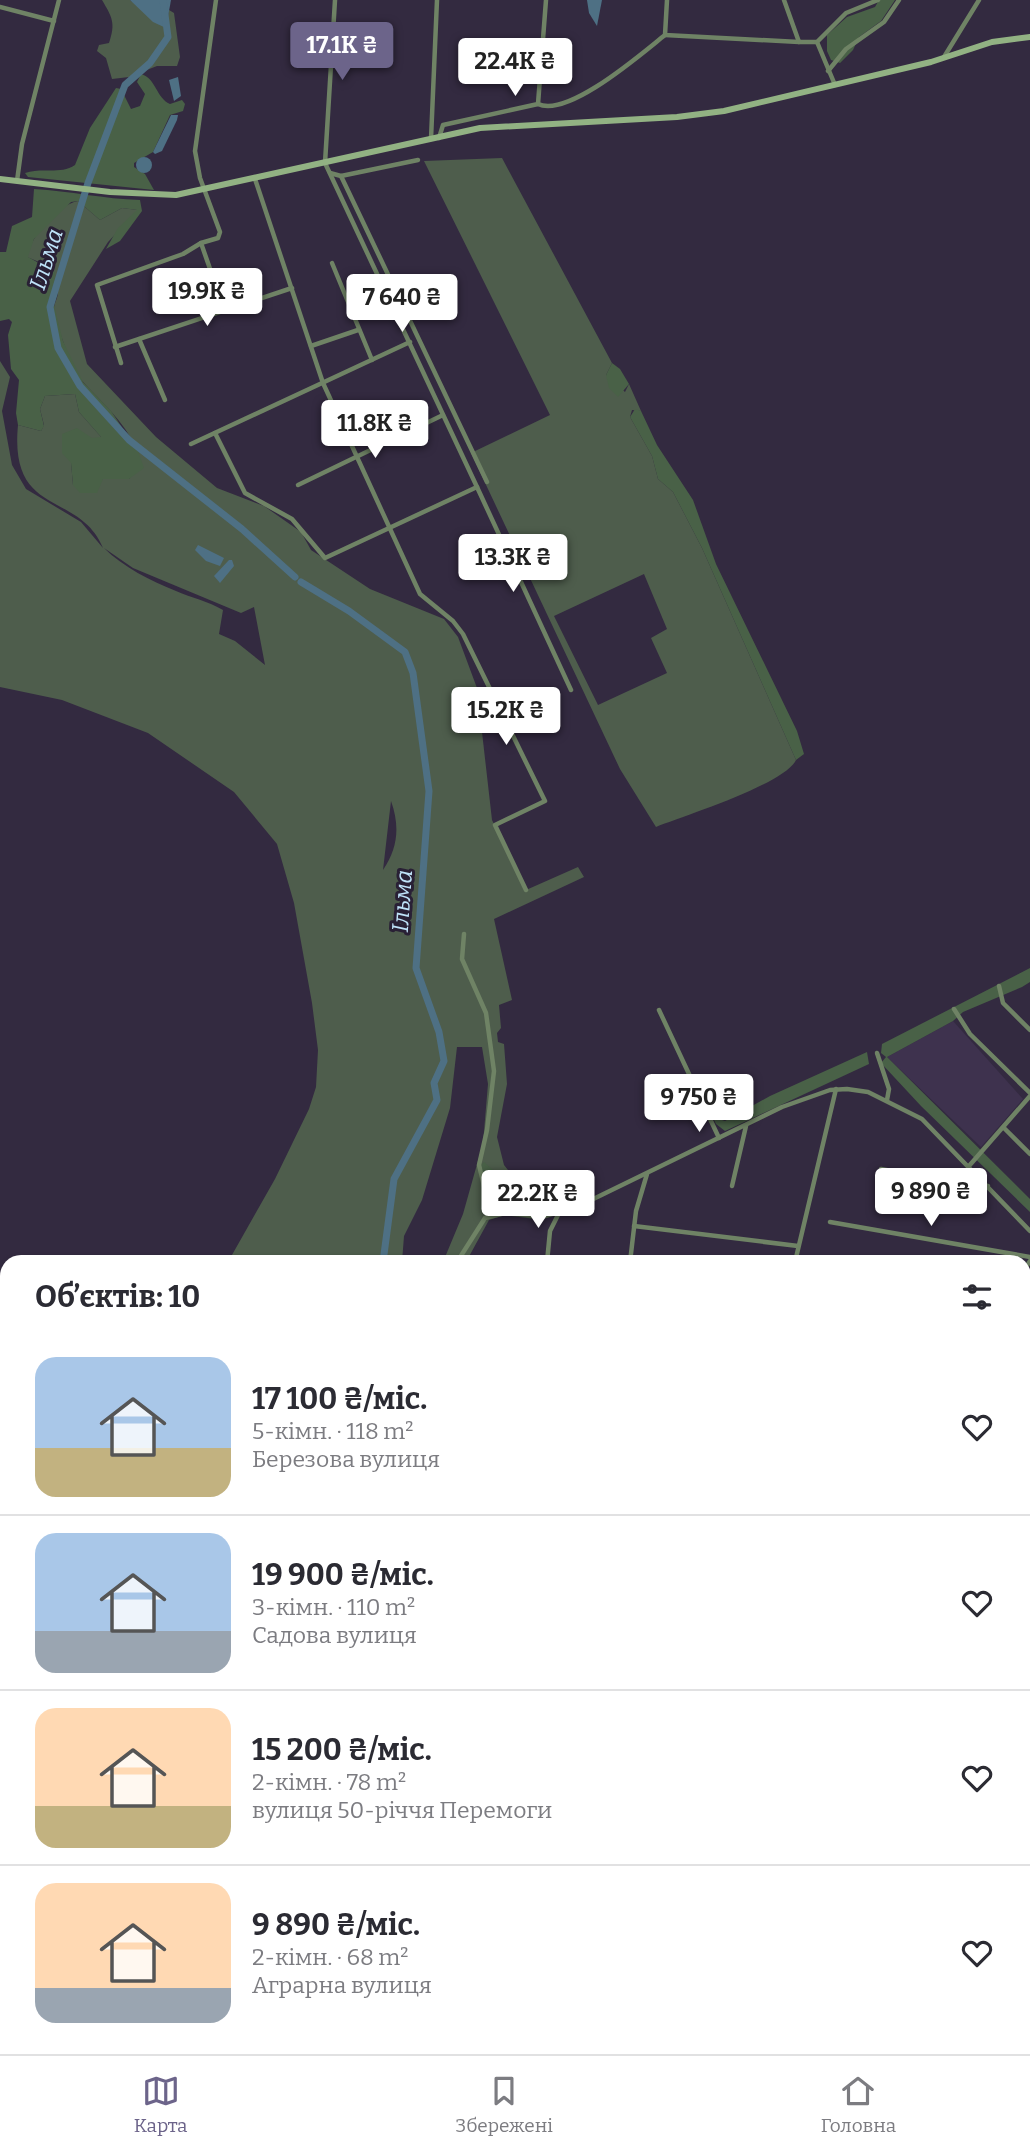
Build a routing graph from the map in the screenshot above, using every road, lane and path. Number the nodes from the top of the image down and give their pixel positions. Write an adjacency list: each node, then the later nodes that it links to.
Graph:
1 (59, 0): 12 (street)
2 (216, 0): 30 (street)
3 (335, 0): 24 (street)
4 (437, 0): 22 (street)
5 (546, 0): 20 (street)
6 (667, 0): 13 (street)
7 (784, 0): 15 (street)
8 (878, 0): 16 (street)
9 (899, 0): 18 (street)
10 (979, 0): 17 (street)
11 (0, 6): 12 (street)
12 (54, 22): 29 (street)
13 (665, 35): 15 (street); 20 (street)
14 (1030, 37): 17 (street)
15 (799, 42): 16 (street)
16 (817, 42): 18 (street)
17 (944, 58): 19 (street)
18 (828, 71): 19 (street)
19 (835, 85): 21 (street)
20 (538, 104): 21 (street)
21 (439, 139): 22 (street)
22 (430, 141): 24 (street)
23 (418, 160): 26 (street)
24 (325, 163): 25 (street); 28 (street)
25 (330, 173): 26 (street); 37 (street)
26 (341, 176): 48 (street)
27 (0, 179): 29 (street)
28 (255, 179): 30 (street); 33 (street)
29 (17, 182): 30 (street)
30 (205, 190): 31 (street)
31 (201, 243): 34 (street); 38 (street)
32 (332, 263): 35 (street)
33 (292, 288): 34 (street); 39 (street)
34 (225, 309): 36 (street)
35 (358, 330): 39 (street); 40 (street)
36 (139, 339): 38 (street); 43 (street)
37 (410, 342): 40 (street); 44 (street)
38 (116, 346): 41 (street)
39 (311, 346): 42 (street)
40 (372, 360): 42 (street)
41 (121, 363)
42 (323, 383): 45 (street); 47 (street)
43 (165, 400)
44 (443, 415): 47 (street); 50 (street)
45 (215, 433): 46 (street); 51 (street)
46 (191, 444)
47 (356, 454): 49 (street); 51 (street)
48 (487, 482)
49 (298, 485)
50 (477, 487): 51 (street); 52 (street)
51 (390, 527): 53 (street)
52 (572, 690)
53 (526, 890)
54 (464, 934): 73 (street)
55 (999, 986): 58 (street)
56 (954, 1009): 61 (street)
57 (659, 1010): 65 (street)
58 (1030, 1030)
59 (877, 1053): 62 (street)
60 (836, 1089): 62 (street); 63 (street); 77 (street)
61 (1030, 1094): 64 (street)
62 (887, 1100): 67 (street)
63 (746, 1125): 65 (street); 70 (street)
64 (1004, 1128): 66 (street); 67 (street)
65 (719, 1138): 69 (street)
66 (1030, 1154)
67 (969, 1166): 71 (street)
68 (881, 1170): 71 (street)
69 (648, 1173): 72 (street); 75 (street)
70 (732, 1186)
71 (989, 1186): 76 (street)
72 (560, 1210): 73 (street); 79 (street)
73 (506, 1212): 78 (street)
74 (830, 1222): 82 (street)
75 (634, 1226): 77 (street); 80 (street)
76 (1030, 1231)
77 (798, 1246): 81 (street)
78 (461, 1255)
79 (548, 1255)
80 (631, 1255)
81 (796, 1255)
82 (1008, 1255)

